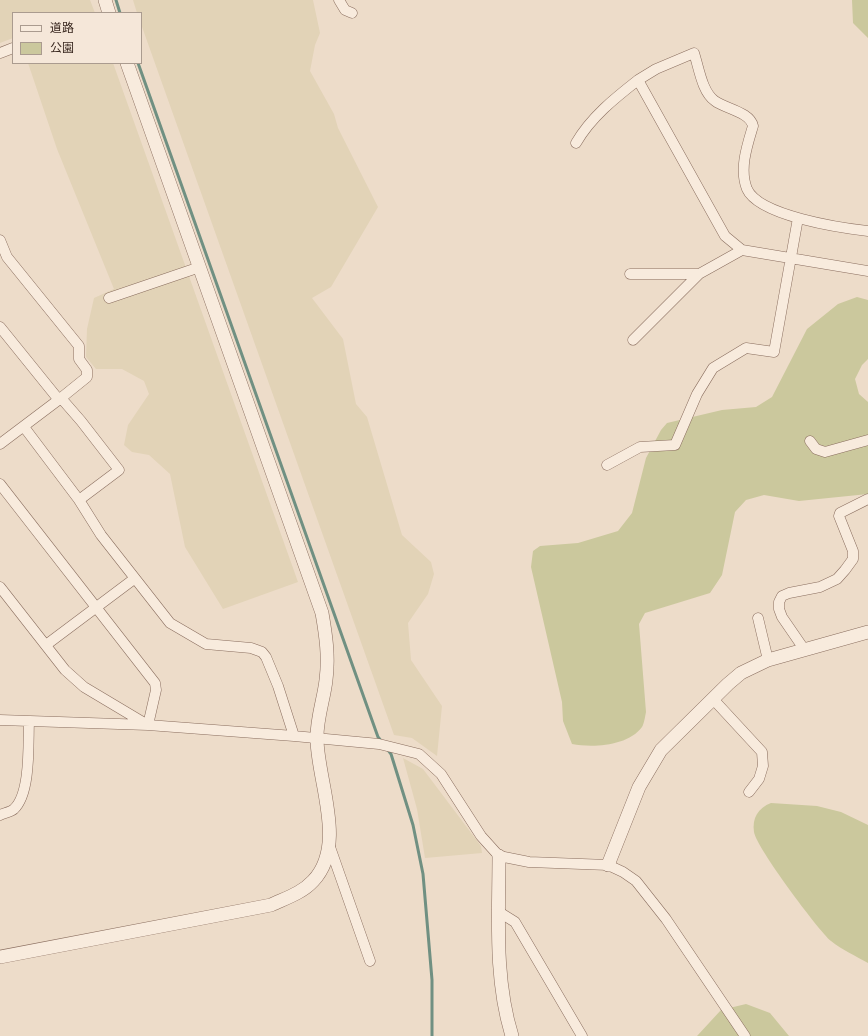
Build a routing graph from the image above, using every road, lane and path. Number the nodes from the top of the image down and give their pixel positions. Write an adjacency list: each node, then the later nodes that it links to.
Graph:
1 (105, 0): 3 (street)
2 (339, 0): 4 (street)
3 (109, 12)
4 (352, 13)
5 (12, 48): 6 (street)
6 (0, 53)
7 (127, 64): 15 (street)
8 (638, 80): 9 (street); 10 (street); 13 (street)
9 (576, 143)
10 (798, 218): 11 (street); 14 (street)
11 (868, 231)
12 (0, 240): 22 (street)
13 (742, 250): 14 (street); 18 (street)
14 (791, 258): 16 (street); 27 (street)
15 (200, 267): 19 (street); 44 (street)
16 (868, 271)
17 (630, 274): 18 (street)
18 (699, 274): 21 (street)
19 (109, 298)
20 (0, 327): 22 (street)
21 (633, 340)
22 (60, 399): 23 (street); 30 (street)
23 (24, 427): 26 (street); 30 (street)
24 (868, 440): 25 (street)
25 (810, 441)
26 (0, 444)
27 (607, 465)
28 (0, 484): 33 (street)
29 (868, 499): 37 (street)
30 (79, 500): 31 (street)
31 (134, 579): 33 (street); 43 (street)
32 (0, 586): 36 (street)
33 (97, 607): 36 (street); 42 (street)
34 (758, 618): 38 (street)
35 (868, 632): 37 (street)
36 (46, 645): 42 (street)
37 (804, 649): 38 (street)
38 (768, 660): 39 (street)
39 (713, 698): 45 (street); 49 (street)
40 (0, 720): 41 (street)
41 (29, 722): 42 (street); 46 (street)
42 (148, 725): 43 (street)
43 (294, 736): 44 (street)
44 (316, 738): 47 (street); 48 (street)
45 (749, 792)
46 (0, 815)
47 (330, 847): 51 (street); 52 (street)
48 (499, 856): 49 (street); 50 (street)
49 (608, 865): 55 (street)
50 (499, 912): 53 (street); 54 (street)
51 (0, 957)
52 (370, 961)
53 (512, 1036)
54 (582, 1036)
55 (745, 1036)

